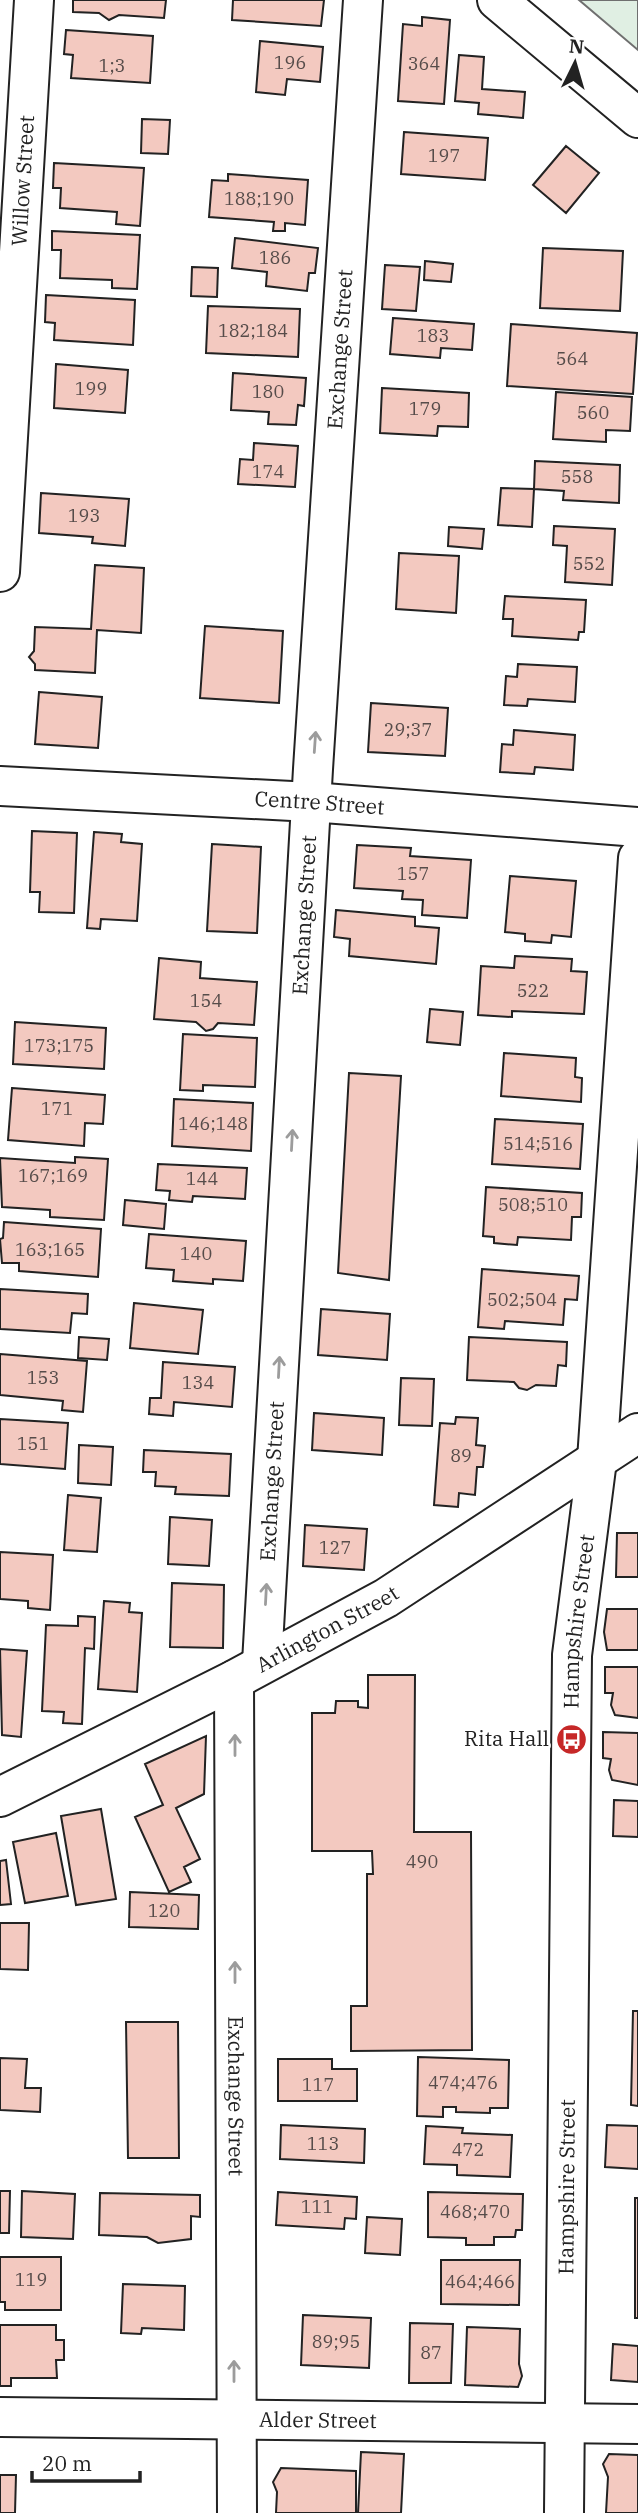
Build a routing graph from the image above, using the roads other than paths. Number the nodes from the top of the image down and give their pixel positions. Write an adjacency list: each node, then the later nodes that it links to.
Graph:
1 (34, 0): 5 (street, Willow Street)
2 (363, 0): 7 (street, Exchange Street, one-way to 2)
3 (497, 0): 4 (street)
4 (638, 118)
5 (0, 572)
6 (0, 786): 7 (street, Centre Street)
7 (312, 802): 8 (street, Centre Street); 12 (street, Exchange Street, one-way to 7)
8 (638, 827)
9 (638, 858): 11 (street, Hampshire Street)
10 (638, 1433): 11 (street, Arlington Street)
11 (597, 1460): 12 (street, Arlington Street); 16 (street, Hampshire Street)
12 (248, 1671): 13 (street, Arlington Street); 15 (street, Exchange Street, one-way to 12)
13 (0, 1797)
14 (0, 2417): 15 (street, Alder Street)
15 (235, 2418): 16 (street, Alder Street); 18 (street, Exchange Street)
16 (564, 2423): 17 (street, Alder Street); 19 (street, Hampshire Street)
17 (638, 2424)
18 (237, 2513)
19 (564, 2513)

